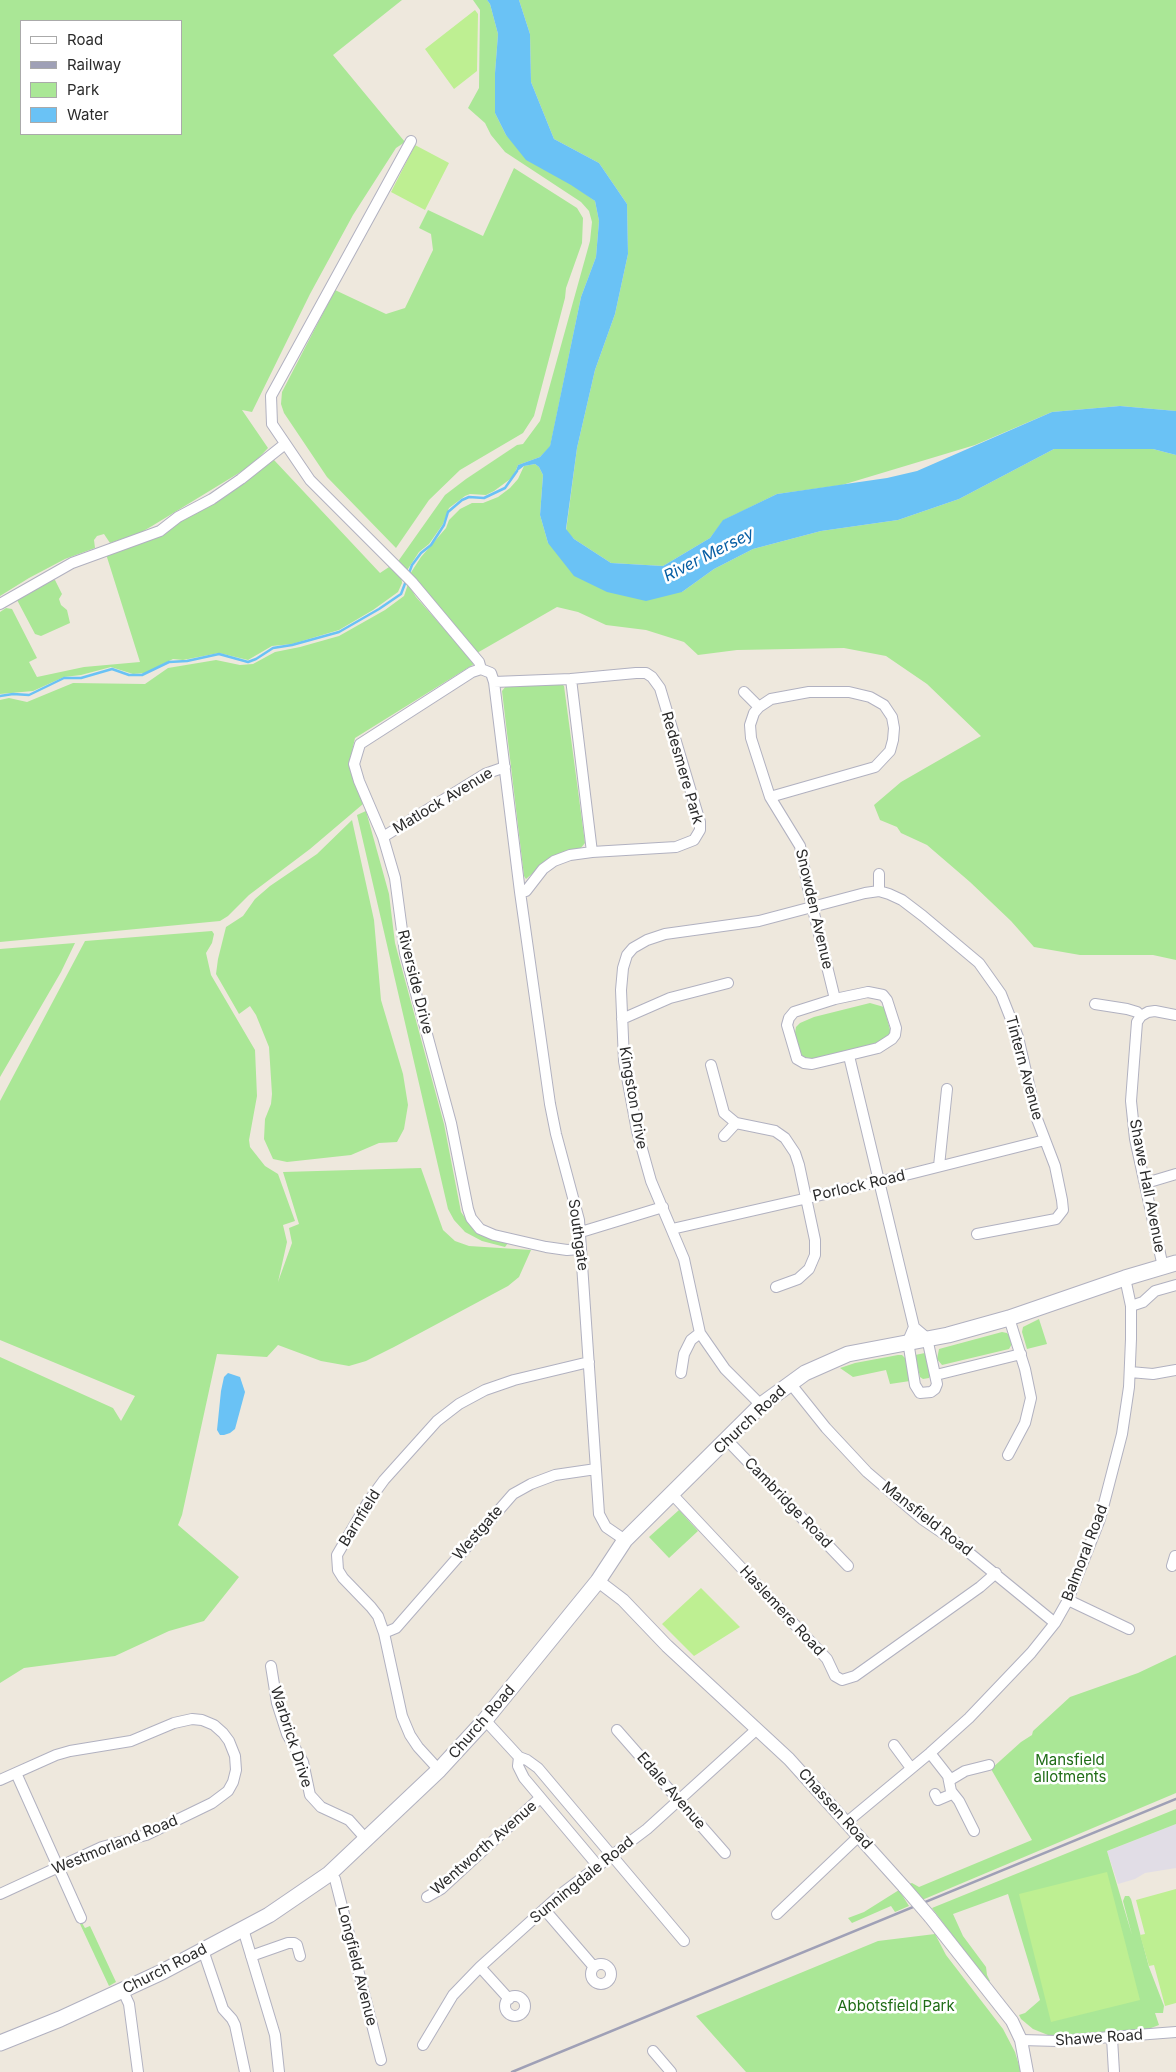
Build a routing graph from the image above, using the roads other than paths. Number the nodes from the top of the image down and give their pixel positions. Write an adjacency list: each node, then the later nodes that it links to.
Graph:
1 (411, 141): 2 (street)
2 (285, 444): 3 (street); 4 (street)
3 (0, 604)
4 (481, 669): 6 (street); 11 (street, Riverside Drive)
5 (571, 679): 6 (street, Redesmere Park); 12 (street); 12 (street, Redesmere Park)
6 (494, 682): 9 (street)
7 (744, 692): 8 (street)
8 (759, 706): 10 (street, Snowden Avenue); 10 (street)
9 (505, 767): 11 (street, Matlock Avenue); 15 (street)
10 (770, 797): 16 (street, Snowden Avenue)
11 (383, 837): 38 (street, Riverside Drive)
12 (592, 852): 15 (street, Redesmere Park)
13 (879, 874): 14 (street)
14 (879, 891): 16 (street); 28 (street, Tintern Avenue)
15 (520, 892): 36 (street, Southgate)
16 (813, 906): 18 (street, Snowden Avenue); 22 (street, Kingston Drive)
17 (728, 983): 22 (street)
18 (835, 999): 23 (street); 23 (street)
19 (1095, 1004): 21 (street)
20 (1176, 1015): 21 (street)
21 (1141, 1016): 32 (street, Shawe Hall Avenue)
22 (622, 1019): 34 (street, Kingston Drive)
23 (849, 1056): 31 (street)
24 (711, 1065): 26 (street)
25 (947, 1089): 29 (street)
26 (736, 1123): 27 (street); 33 (street)
27 (724, 1136)
28 (1045, 1140): 29 (street, Porlock Road); 37 (street, Tintern Avenue)
29 (939, 1166): 31 (street, Porlock Road)
30 (1176, 1174): 32 (street)
31 (878, 1182): 33 (street, Porlock Road); 45 (street)
32 (1146, 1183): 39 (street, Shawe Hall Avenue)
33 (806, 1198): 35 (street, Porlock Road); 42 (street)
34 (662, 1207): 35 (street, Kingston Drive); 36 (street)
35 (672, 1229): 46 (street, Kingston Drive)
36 (581, 1232): 38 (street, Southgate)
37 (977, 1234)
38 (581, 1249): 50 (street, Southgate)
39 (1170, 1265): 40 (main road, Church Road)
40 (1125, 1278): 43 (street, Balmoral Road); 44 (main road, Church Road)
41 (1176, 1285): 43 (street)
42 (776, 1287)
43 (1131, 1306): 52 (street, Balmoral Road)
44 (1009, 1318): 47 (main road, Church Road); 49 (street)
45 (914, 1327): 47 (street); 48 (street)
46 (700, 1333): 53 (street); 56 (street, Kingston Drive)
47 (927, 1338): 48 (main road, Church Road); 54 (street)
48 (908, 1341): 54 (street); 55 (main road, Church Road)
49 (1021, 1354): 54 (street); 58 (street)
50 (589, 1362): 59 (street, Southgate); 68 (street, Barnfield)
51 (1176, 1370): 52 (street)
52 (1130, 1372): 65 (street, Balmoral Road)
53 (681, 1373)
54 (936, 1375)
55 (790, 1383): 56 (main road, Church Road); 63 (street, Mansfield Road)
56 (762, 1405): 57 (main road, Church Road)
57 (727, 1440): 60 (main road, Church Road); 62 (street, Cambridge Road)
58 (1008, 1456)
59 (596, 1469): 61 (street, Southgate); 68 (street, Westgate)
60 (671, 1494): 61 (main road, Church Road); 63 (street, Haslemere Road)
61 (625, 1540): 64 (main road, Church Road)
62 (848, 1566)
63 (996, 1573): 66 (street, Mansfield Road)
64 (598, 1581): 70 (main road, Church Road); 71 (street, Chassen Road)
65 (1068, 1600): 66 (street, Balmoral Road); 67 (street)
66 (1055, 1623): 74 (street, Balmoral Road)
67 (1129, 1629)
68 (384, 1633): 78 (street, Barnfield)
69 (271, 1664): 89 (street, Warbrick Drive)
70 (485, 1720): 75 (street); 78 (main road, Church Road)
71 (757, 1729): 85 (street, Sunningdale Road); 86 (street, Chassen Road)
72 (617, 1730): 85 (street, Edale Avenue)
73 (894, 1745): 77 (street)
74 (930, 1753): 77 (street, Balmoral Road); 81 (street)
75 (519, 1757): 84 (street); 91 (street)
76 (989, 1765): 81 (street)
77 (911, 1768): 86 (street, Balmoral Road)
78 (439, 1770): 89 (main road, Church Road)
79 (16, 1773): 80 (street); 93 (street); 93 (street, Westmorland Road)
80 (0, 1780)
81 (950, 1780): 83 (street)
82 (935, 1794): 83 (street)
83 (952, 1794): 87 (street)
84 (540, 1798): 92 (street); 96 (street, Wentworth Avenue)
85 (679, 1799): 90 (street, Edale Avenue); 91 (street, Sunningdale Road)
86 (847, 1822): 88 (street, Chassen Road)
87 (975, 1831)
88 (859, 1836): 98 (street); 111 (street, Chassen Road, bridge)
89 (366, 1839): 94 (main road, Church Road)
90 (725, 1853)
91 (611, 1856): 92 (street, Sunningdale Road); 101 (street)
92 (598, 1866): 97 (street, Sunningdale Road)
93 (57, 1867): 95 (street, Westmorland Road); 99 (street)
94 (329, 1874): 100 (main road, Church Road); 115 (street, Longfield Avenue)
95 (0, 1894)
96 (427, 1897)
97 (544, 1910): 105 (street, Sunningdale Road); 106 (street)
98 (777, 1914)
99 (81, 1918)
100 (243, 1929): 102 (main road, Church Road); 103 (street)
101 (684, 1941)
102 (203, 1950): 107 (main road, Church Road); 117 (street)
103 (251, 1956): 104 (street); 118 (street)
104 (300, 1956)
105 (480, 1967): 108 (street); 113 (street, Sunningdale Road)
106 (594, 1967)
107 (123, 1991): 112 (main road, Church Road); 116 (street)
108 (509, 1998)
109 (1176, 2032): 110 (street, Shawe Road)
110 (1112, 2038): 111 (street, Shawe Road); 121 (street)
111 (1021, 2040): 120 (street, Chassen Road)
112 (0, 2043)
113 (423, 2045)
114 (653, 2051): 119 (street)
115 (381, 2060)
116 (138, 2072)
117 (245, 2072)
118 (279, 2072)
119 (671, 2072)
120 (1027, 2072)
121 (1114, 2072)

